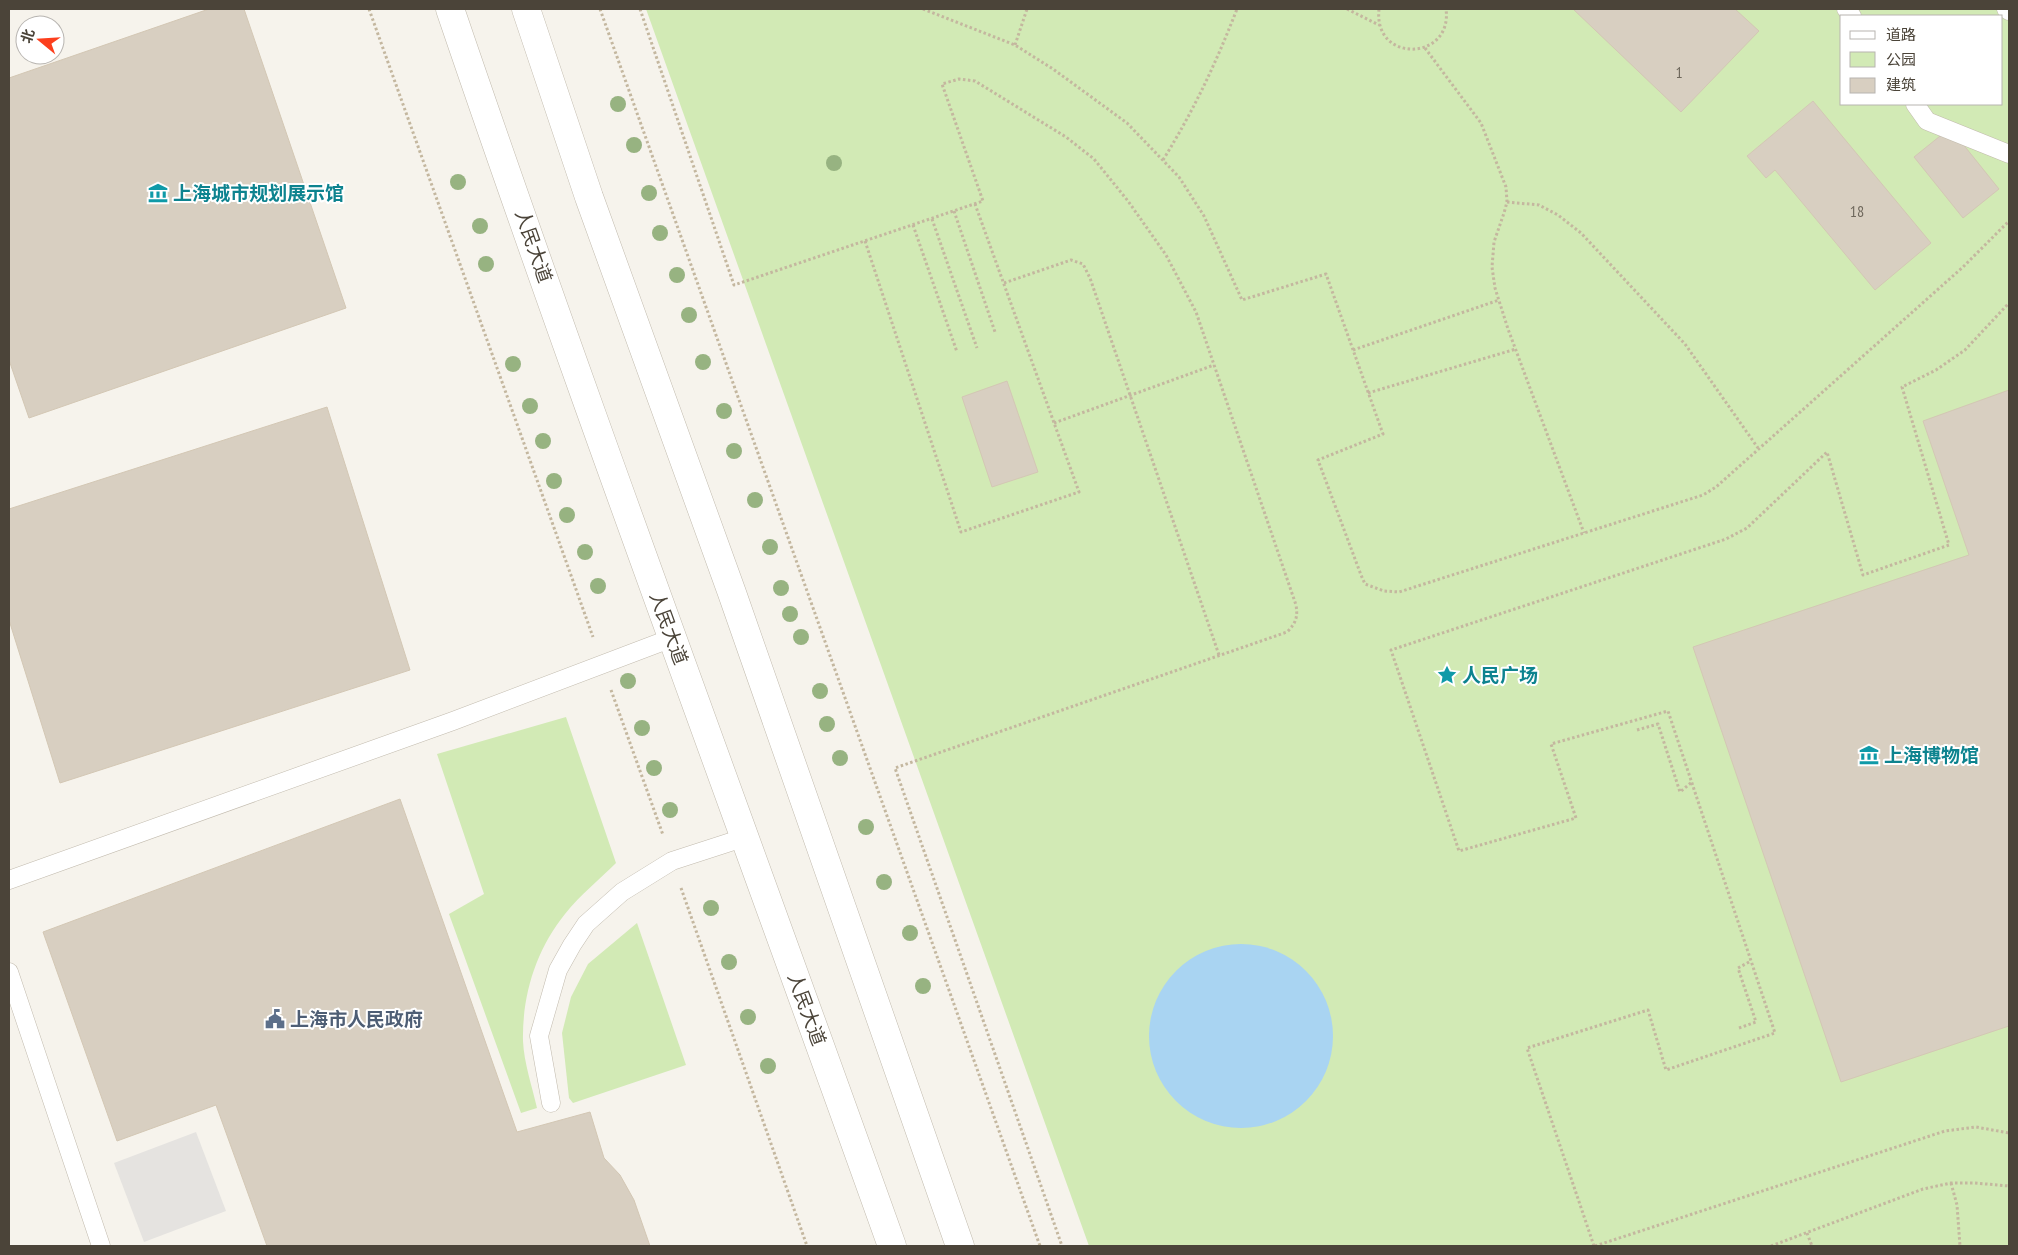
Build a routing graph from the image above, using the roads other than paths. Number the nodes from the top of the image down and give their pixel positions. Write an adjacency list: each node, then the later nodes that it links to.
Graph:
1 (450, 9): 7 (street, 人民大道)
2 (526, 9): 14 (street)
3 (2006, 9): 4 (lane)
4 (2009, 11)
5 (1916, 105): 6 (lane)
6 (2009, 154)
7 (672, 638): 8 (street, 人民大道); 9 (lane)
8 (746, 837): 11 (lane); 13 (street, 人民大道)
9 (9, 880)
10 (9, 972): 12 (lane)
11 (552, 1103)
12 (102, 1246)
13 (892, 1246)
14 (960, 1246)

